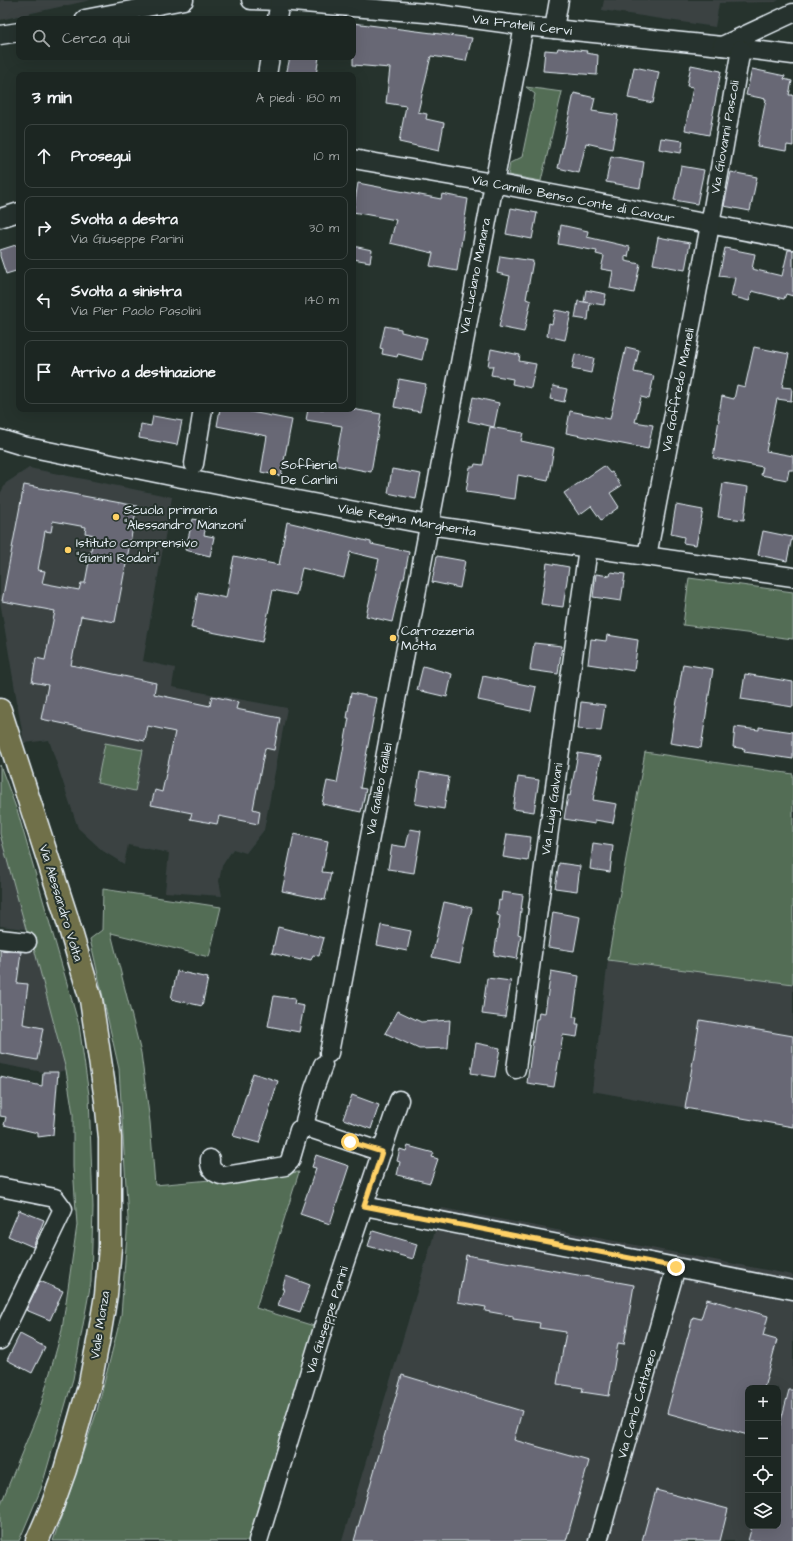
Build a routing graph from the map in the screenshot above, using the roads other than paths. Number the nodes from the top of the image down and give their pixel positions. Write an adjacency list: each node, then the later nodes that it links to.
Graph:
1 (184, 0): 6 (street)
2 (251, 0): 4 (street, Via Fratelli Cervi)
3 (559, 0): 9 (street)
4 (280, 1): 7 (street); 8 (street, Via Fratelli Cervi)
5 (793, 13): 12 (street)
6 (101, 16)
7 (278, 16)
8 (524, 26): 9 (street, Via Fratelli Cervi); 18 (street, Via Luciano Manara)
9 (554, 29): 12 (street, Via Fratelli Cervi)
10 (16, 32): 11 (street)
11 (0, 35)
12 (722, 46): 13 (street, Via Fratelli Cervi)
13 (741, 49): 14 (street, Via Fratelli Cervi); 21 (street, Via Giovanni Pascoli)
14 (793, 55)
15 (270, 60): 16 (street)
16 (268, 72)
17 (356, 160): 18 (street, Via Camillo Benso Conte di Cavour)
18 (493, 183): 21 (street, Via Camillo Benso Conte di Cavour); 28 (street, Via Luciano Manara)
19 (16, 213): 20 (street)
20 (0, 218)
21 (710, 225): 22 (street, Via Camillo Benso Conte di Cavour); 30 (street, Via Goffredo Mameli)
22 (793, 240)
23 (203, 412): 27 (street)
24 (0, 439): 25 (street, Viale Regina Margherita)
25 (23, 446): 26 (street, Viale Regina Margherita); 28 (street, Viale Regina Margherita)
26 (0, 452)
27 (194, 464)
28 (429, 525): 29 (street, Viale Regina Margherita); 38 (street, Via Galileo Galilei)
29 (588, 548): 30 (street, Viale Regina Margherita); 35 (street, Via Luigi Galvani)
30 (647, 556): 31 (street, Viale Regina Margherita)
31 (793, 577)
32 (0, 710): 36 (main road, Via Alessandro Volta)
33 (0, 939): 34 (street)
34 (27, 942)
35 (516, 1069)
36 (106, 1100): 46 (main road, Viale Monza)
37 (399, 1100): 39 (street, Via Giuseppe Parini)
38 (309, 1128): 39 (street); 40 (street)
39 (382, 1152): 42 (street, Via Giuseppe Parini)
40 (210, 1159)
41 (0, 1187): 45 (street)
42 (364, 1206): 43 (street); 47 (street, Via Giuseppe Parini)
43 (676, 1267): 44 (street); 48 (street, Via Carlo Cattaneo)
44 (793, 1290)
45 (0, 1340)
46 (37, 1541)
47 (258, 1541)
48 (598, 1541)

